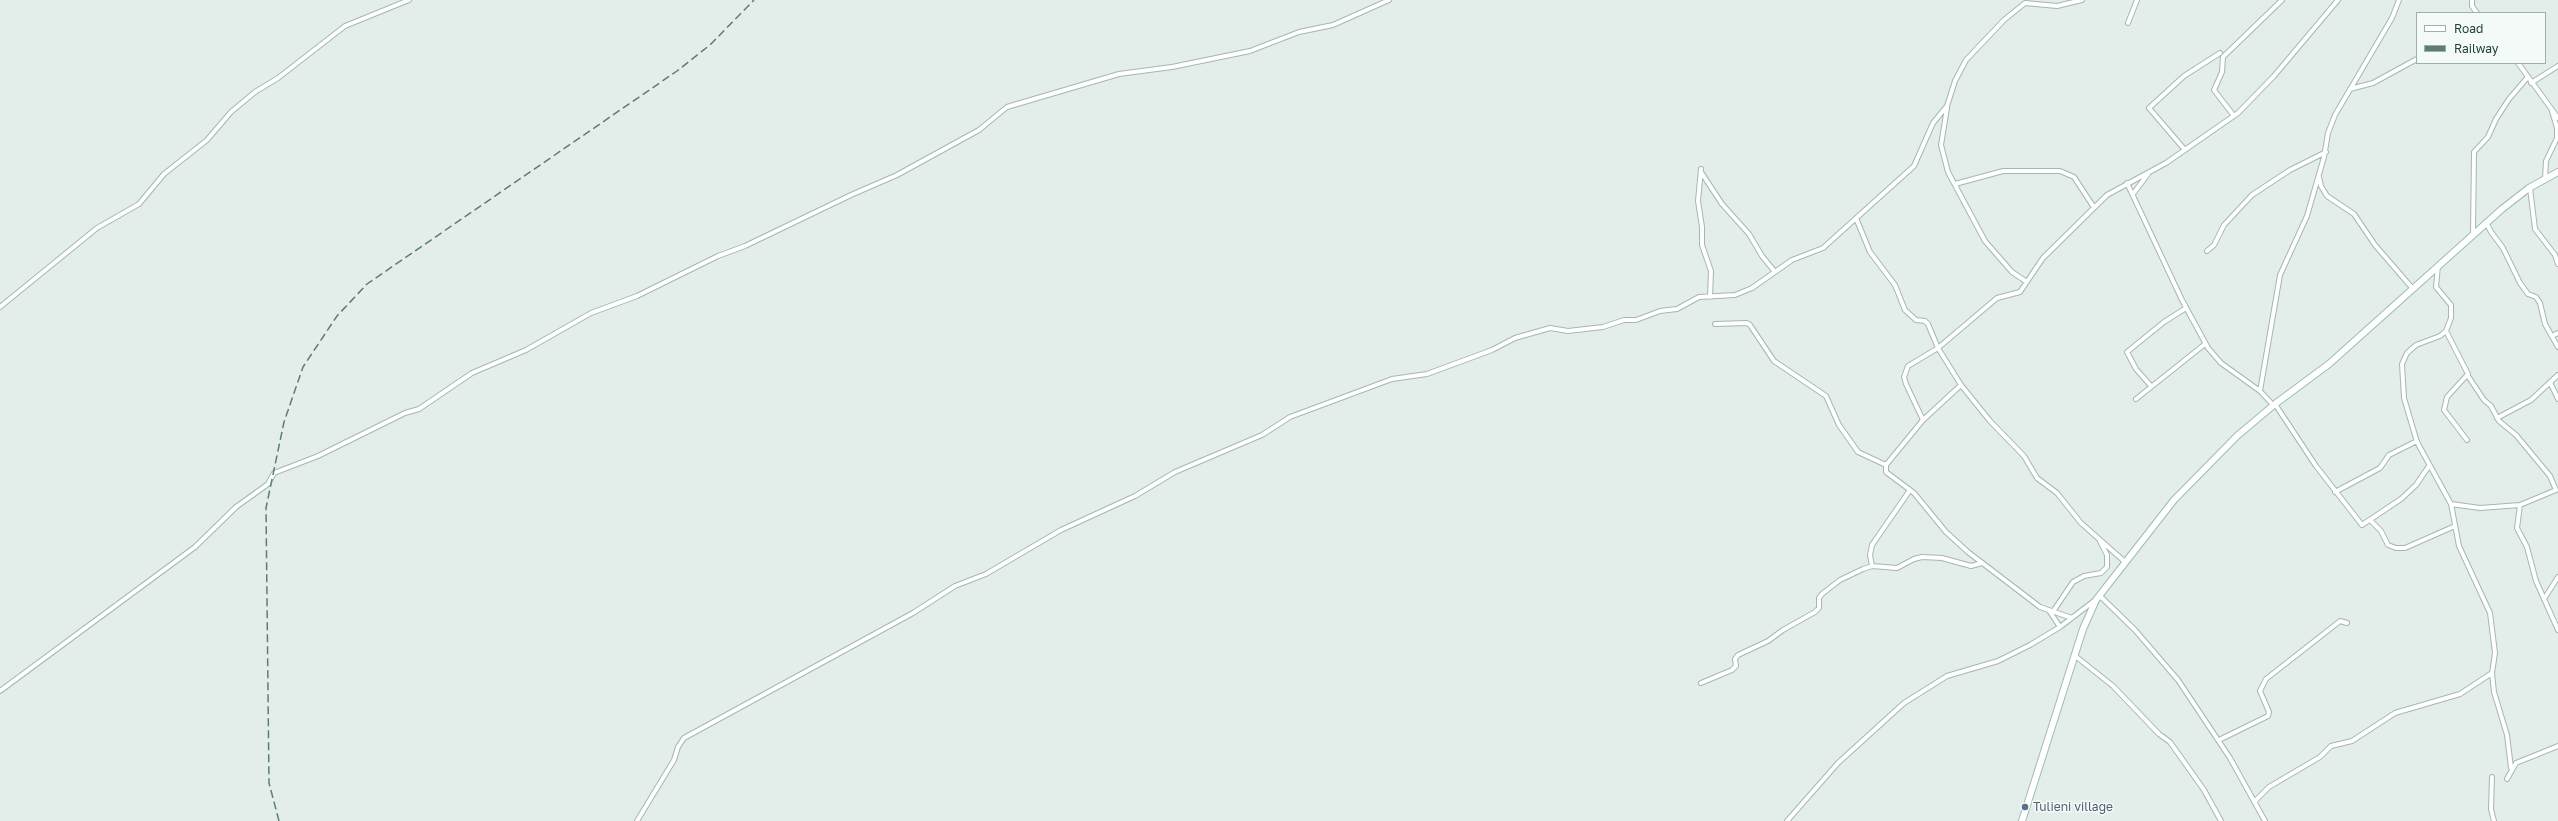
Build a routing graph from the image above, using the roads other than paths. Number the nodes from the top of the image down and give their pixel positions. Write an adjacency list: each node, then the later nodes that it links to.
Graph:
1 (409, 0): 44 (street)
2 (1389, 0): 90 (street)
3 (2082, 0): 9 (street)
4 (2137, 0): 11 (street)
5 (2282, 0): 21 (street)
6 (2338, 0): 21 (street)
7 (2399, 0): 18 (street)
8 (2472, 0): 10 (street)
9 (2025, 2): 19 (street)
10 (2476, 12)
11 (2128, 23)
12 (2220, 53): 23 (street)
13 (2416, 60): 18 (street)
14 (2519, 64): 16 (street)
15 (2558, 66): 17 (street)
16 (2527, 78): 17 (street); 36 (street)
17 (2531, 82): 20 (street)
18 (2350, 89): 24 (street)
19 (1947, 106): 30 (street); 34 (street)
20 (2551, 108): 22 (street); 28 (street)
21 (2234, 116): 23 (street)
22 (2558, 118)
23 (2185, 150): 26 (street)
24 (2326, 152): 27 (street); 37 (street)
25 (2558, 172): 28 (street)
26 (2148, 173): 29 (street); 32 (street)
27 (2319, 176): 42 (street); 58 (street)
28 (2545, 179): 31 (street)
29 (2127, 183): 32 (street); 33 (street)
30 (1955, 184): 33 (street); 41 (street)
31 (2530, 188): 35 (street); 38 (street)
32 (2133, 194): 45 (street)
33 (2093, 206): 41 (street)
34 (1856, 218): 40 (street); 52 (street)
35 (2486, 222): 36 (street); 49 (street)
36 (2472, 235): 39 (street)
37 (2208, 251)
38 (2558, 264)
39 (2438, 265): 42 (street); 47 (street)
40 (1775, 272): 43 (street); 43 (street)
41 (2027, 282): 52 (street)
42 (2413, 289): 61 (street)
43 (1710, 297): 97 (street)
44 (0, 307)
45 (2186, 308): 50 (street); 57 (street)
46 (1715, 324): 66 (street)
47 (2446, 331): 54 (street); 65 (street)
48 (2558, 333): 49 (street)
49 (2552, 336): 51 (street)
50 (2205, 344): 57 (street); 58 (street)
51 (2558, 347)
52 (1938, 348): 56 (street); 63 (street)
53 (2558, 375): 55 (street)
54 (2468, 376): 62 (street); 64 (street)
55 (2550, 382): 60 (street); 62 (street)
56 (1961, 385): 63 (street); 75 (street)
57 (2151, 386): 59 (street)
58 (2260, 392): 61 (street)
59 (2136, 399)
60 (2558, 399)
61 (2274, 404): 70 (street); 76 (street)
62 (2497, 418): 68 (street)
63 (1923, 420): 66 (street)
64 (2467, 440)
65 (2417, 441): 67 (street); 70 (street)
66 (1886, 465): 69 (street)
67 (2429, 466): 71 (street); 73 (street)
68 (2557, 489): 72 (street)
69 (1910, 490): 77 (street); 78 (street)
70 (2335, 492): 73 (street)
71 (2451, 504): 72 (street); 74 (street)
72 (2520, 505): 81 (street)
73 (2371, 521): 74 (street)
74 (2455, 526): 88 (street)
75 (2100, 541): 76 (street); 82 (street)
76 (2124, 562): 80 (street)
77 (1982, 563): 78 (street); 82 (street)
78 (1872, 566): 89 (street)
79 (2558, 577): 81 (street)
80 (2098, 597): 83 (street); 87 (street); 91 (street)
81 (2544, 599): 86 (street)
82 (2051, 612): 83 (street); 85 (street)
83 (2072, 618): 85 (street)
84 (2347, 623): 91 (street)
85 (2060, 627): 98 (street)
86 (2558, 630)
87 (2074, 655): 99 (street); 100 (street)
88 (2492, 673): 93 (street); 96 (street)
89 (1701, 682)
90 (0, 691)
91 (2219, 740): 96 (street)
92 (2558, 746): 93 (street)
93 (2511, 768): 95 (street)
94 (2492, 777): 102 (street)
95 (2507, 779)
96 (2254, 801): 101 (street)
97 (637, 821)
98 (1788, 821)
99 (2022, 821)
100 (2221, 821)
101 (2265, 821)
102 (2494, 821)

